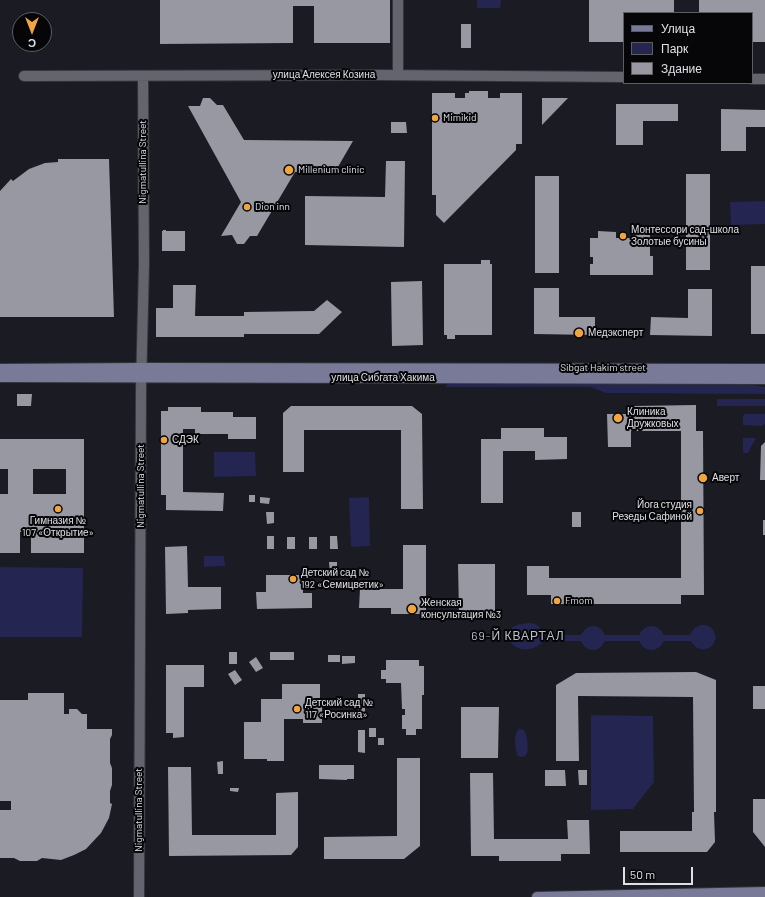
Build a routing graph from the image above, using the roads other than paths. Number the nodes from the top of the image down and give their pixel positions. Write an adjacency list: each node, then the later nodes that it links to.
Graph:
1 (398, 0): 2 (street)
2 (398, 75): 4 (street, улица Алексея Козина); 5 (street, улица Алексея Козина)
3 (24, 76): 4 (street, улица Алексея Козина)
4 (143, 76): 10 (street, Nigmatullina Street)
5 (623, 77)
6 (753, 79): 7 (street)
7 (765, 79)
8 (0, 369): 10 (main road, улица Сибгата Хакима)
9 (765, 369): 10 (main road, улица Сибгата Хакима)
10 (141, 373): 11 (main road, улица Сибгата Хакима); 12 (main road, улица Сибгата Хакима); 14 (street, Nigmatullina Street)
11 (0, 378)
12 (765, 379)
13 (765, 892): 15 (main road)
14 (139, 897)
15 (537, 897)

